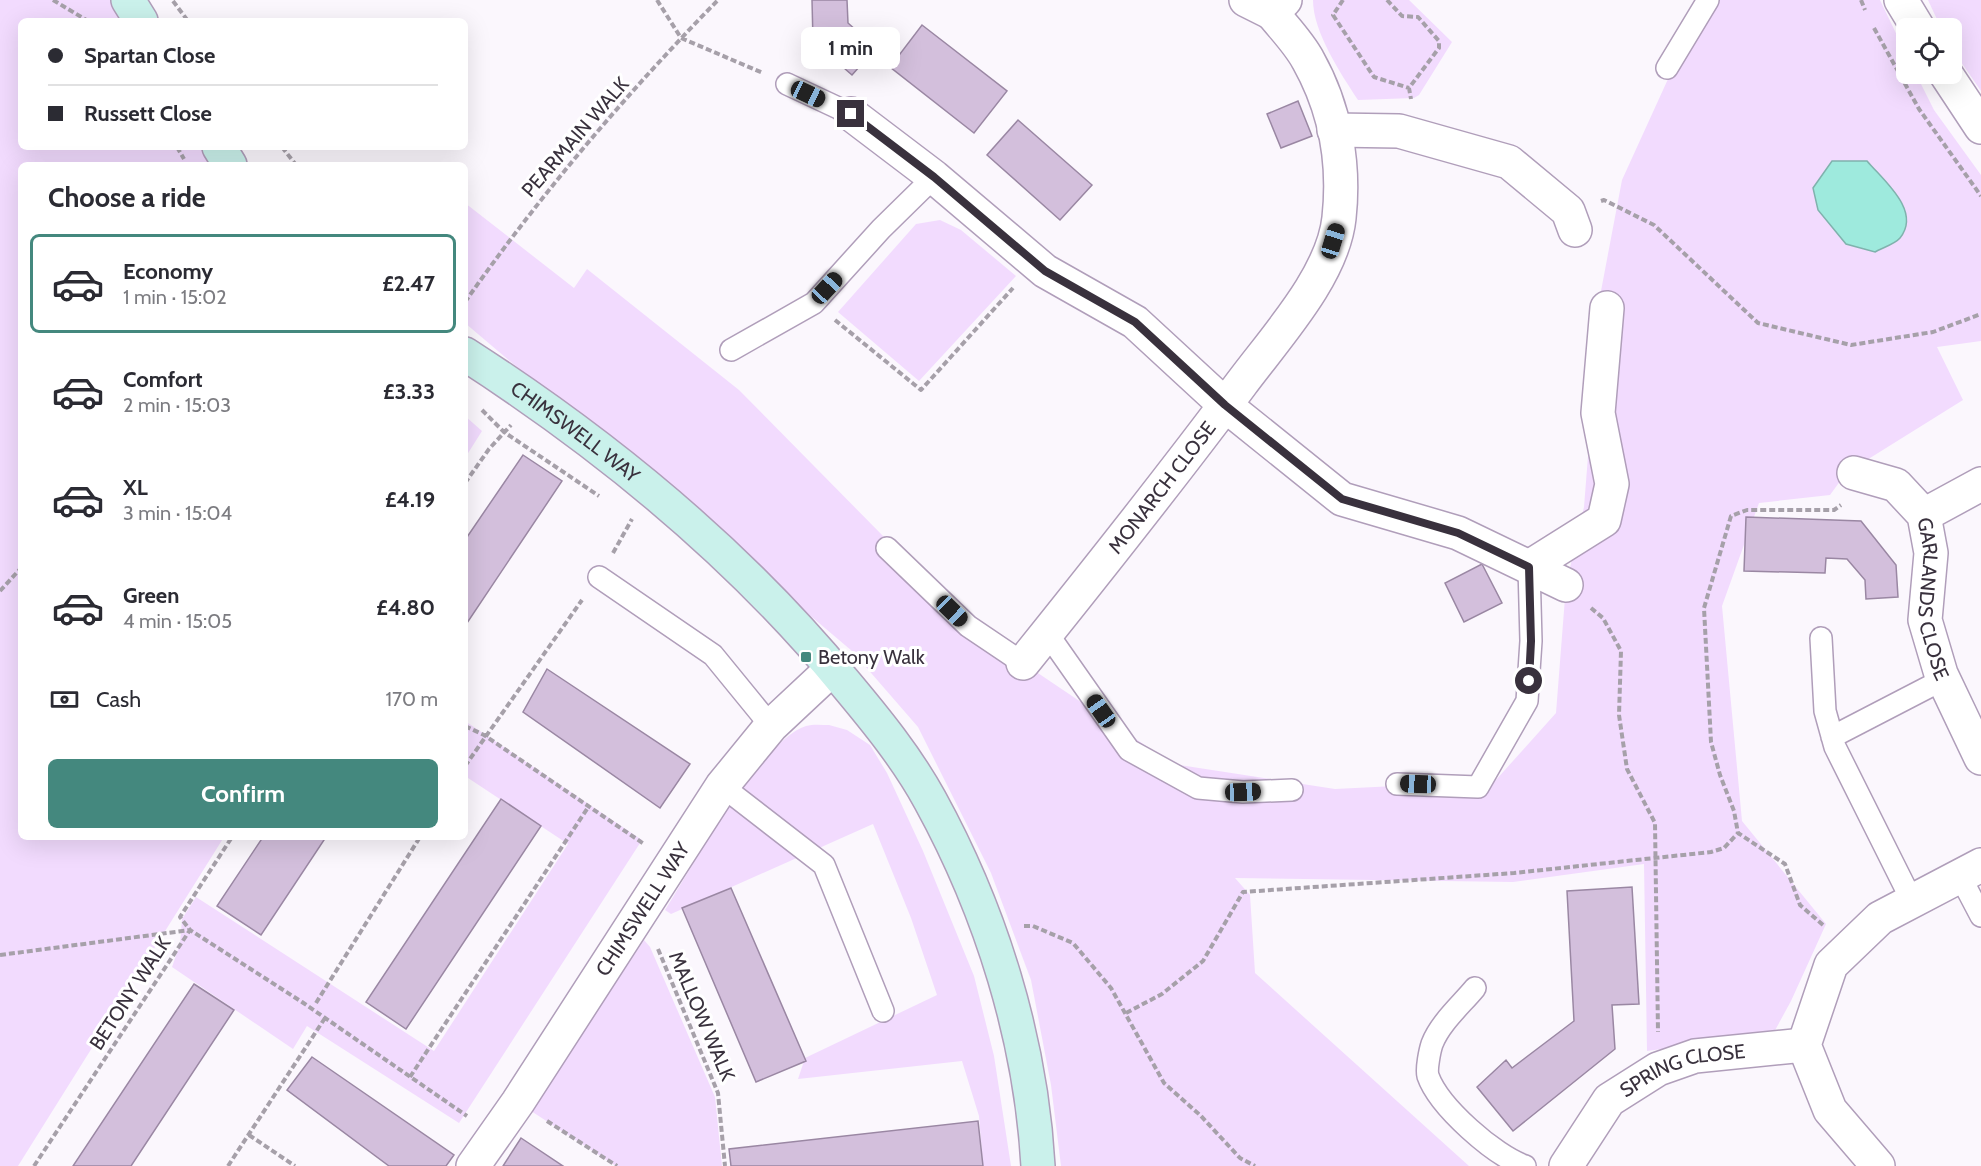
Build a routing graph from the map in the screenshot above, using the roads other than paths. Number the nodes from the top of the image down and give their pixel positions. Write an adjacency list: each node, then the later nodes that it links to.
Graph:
1 (128, 0): 5 (street)
2 (1708, 0): 7 (lane)
3 (1901, 0): 6 (street)
4 (1268, 4): 12 (street, MONARCH CLOSE)
5 (139, 18)
6 (1912, 18)
7 (1667, 68)
8 (787, 84): 10 (lane)
9 (1953, 84): 11 (street)
10 (851, 114): 13 (street)
11 (1981, 127)
12 (1334, 130): 14 (street); 18 (street, MONARCH CLOSE)
13 (934, 177): 16 (lane); 18 (street)
14 (1572, 220)
15 (1607, 308): 23 (street)
16 (731, 350)
17 (468, 356): 29 (street, CHIMSWELL WAY)
18 (1225, 405): 23 (street); 26 (street, MONARCH CLOSE)
19 (1862, 476): 21 (street, GARLANDS CLOSE)
20 (1981, 484): 21 (street)
21 (1924, 515): 30 (street, GARLANDS CLOSE)
22 (887, 548): 28 (lane)
23 (1529, 567): 25 (street); 34 (lane)
24 (599, 577): 31 (lane)
25 (1566, 585)
26 (1047, 633): 28 (street, MONARCH CLOSE); 36 (lane)
27 (1821, 638): 32 (lane)
28 (1023, 663)
29 (833, 668): 31 (street, CHIMSWELL WAY); 44 (street, CHIMSWELL WAY)
30 (1944, 679): 32 (lane); 33 (street, GARLANDS CLOSE)
31 (771, 726): 35 (street, CHIMSWELL WAY)
32 (1832, 737): 38 (lane)
33 (1981, 758)
34 (1397, 784)
35 (722, 786): 41 (lane); 43 (street, CHIMSWELL WAY)
36 (1292, 790)
37 (1971, 871): 38 (street); 39 (lane)
38 (1911, 902): 42 (street)
39 (1981, 916)
40 (1475, 988): 45 (lane)
41 (883, 1011)
42 (1804, 1045): 46 (street, SPRING CLOSE); 47 (street)
43 (473, 1166)
44 (1038, 1166)
45 (1526, 1166)
46 (1566, 1166)
47 (1878, 1166)

